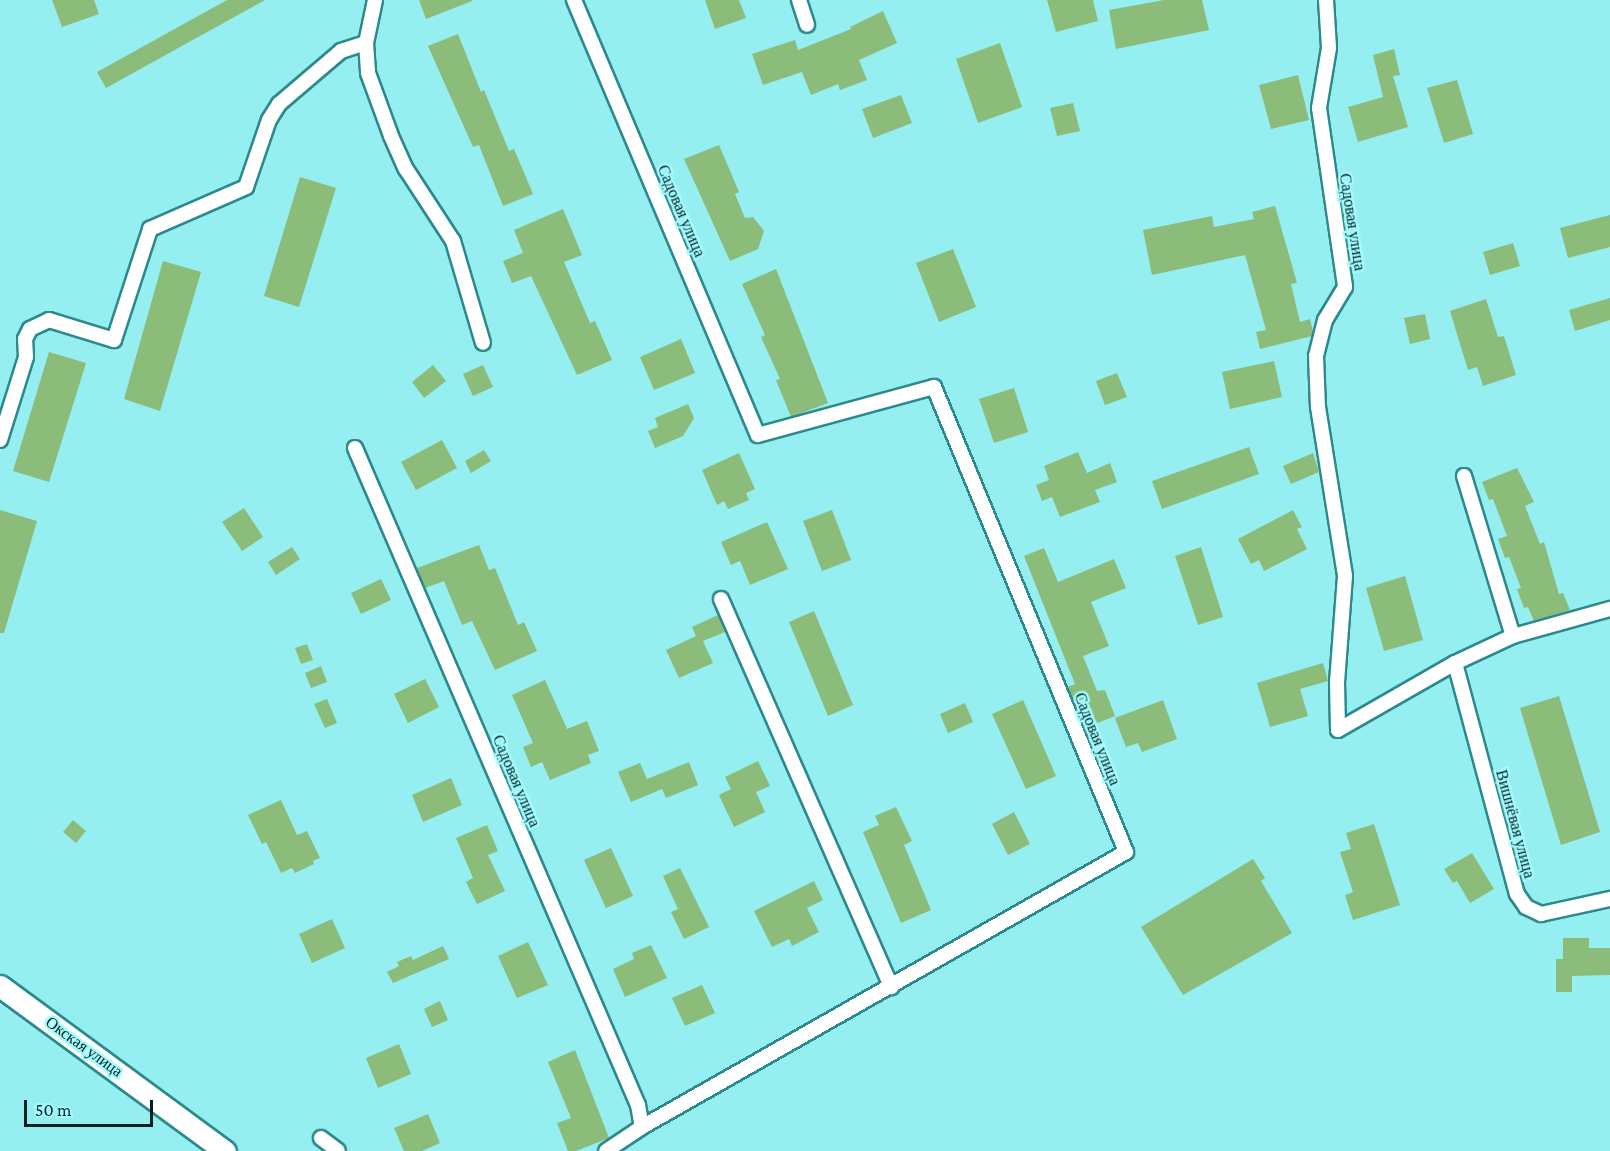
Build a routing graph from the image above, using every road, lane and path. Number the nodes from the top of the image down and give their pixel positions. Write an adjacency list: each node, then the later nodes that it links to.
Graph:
1 (375, 0): 6 (street)
2 (574, 0): 17 (street, Садовая улица)
3 (799, 0): 5 (street)
4 (1326, 0): 14 (street, Садовая улица)
5 (807, 25)
6 (366, 43): 7 (street); 8 (street)
7 (483, 343)
8 (0, 440)
9 (355, 448): 18 (street, Садовая улица)
10 (1464, 476): 13 (street)
11 (722, 598): 17 (street)
12 (1610, 609): 13 (street)
13 (1513, 636): 14 (street)
14 (1455, 663): 15 (street, Вишнёвая улица)
15 (1610, 899)
16 (0, 986): 20 (main road, Окская улица)
17 (891, 987): 18 (street, Садовая улица)
18 (642, 1127): 22 (street, Садовая улица)
19 (321, 1138): 21 (street)
20 (225, 1151)
21 (338, 1151)
22 (606, 1151)

